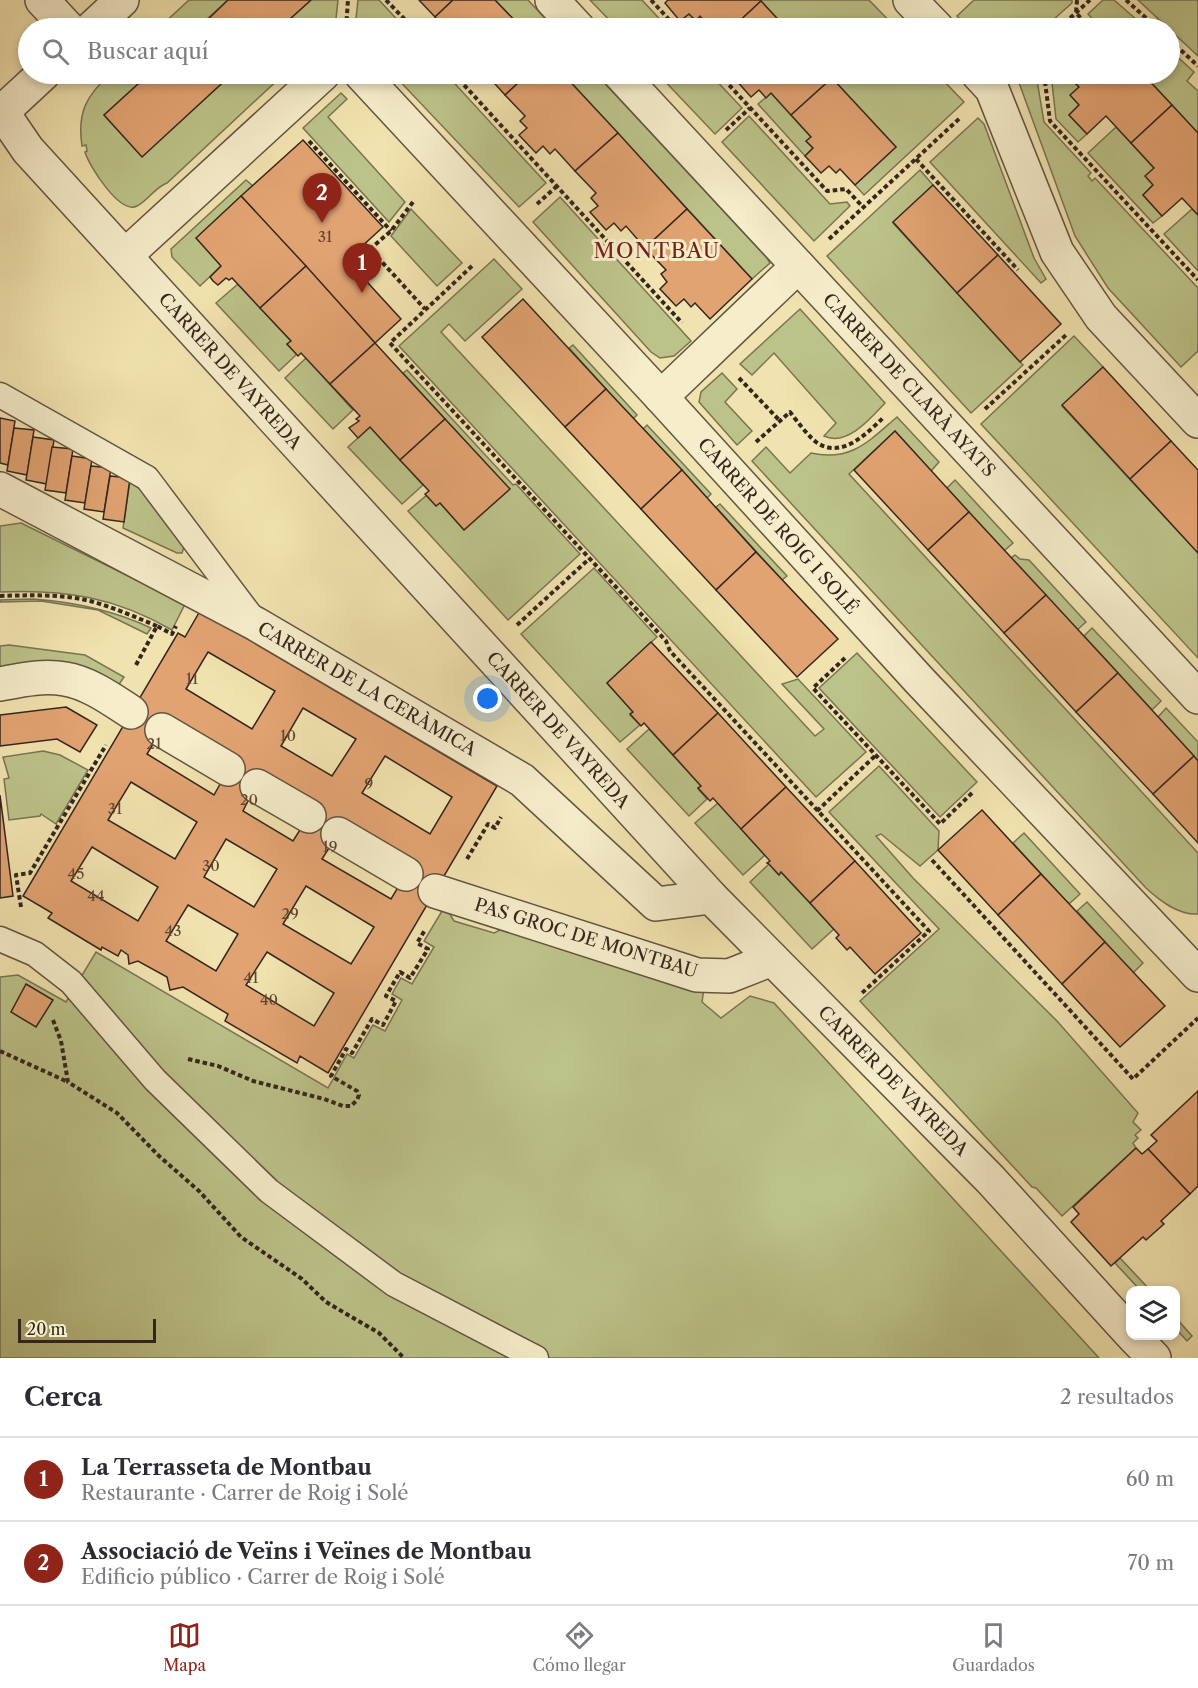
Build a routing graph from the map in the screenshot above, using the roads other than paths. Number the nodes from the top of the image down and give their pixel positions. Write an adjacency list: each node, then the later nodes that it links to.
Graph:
1 (42, 0): 5 (street)
2 (122, 0): 6 (street)
3 (552, 0): 7 (street)
4 (910, 0): 8 (street)
5 (59, 18)
6 (103, 18)
7 (569, 18)
8 (927, 18)
9 (31, 84): 14 (street, CARRER DE VAYREDA)
10 (312, 84): 15 (street)
11 (370, 84): 18 (street, CARRER DE ROIG I SOLÉ)
12 (629, 84): 16 (street, CARRER DE CLARÀ AYATS)
13 (987, 84): 19 (street)
14 (1, 110): 15 (street, CARRER DE VAYREDA)
15 (126, 255): 32 (street, CARRER DE VAYREDA)
16 (798, 266): 18 (street); 23 (street, CARRER DE CLARÀ AYATS)
17 (0, 394): 21 (lane)
18 (661, 397): 35 (street, CARRER DE ROIG I SOLÉ)
19 (1198, 421)
20 (0, 489): 21 (street, CARRER DE LA CERÀMICA)
21 (256, 624): 32 (street, CARRER DE LA CERÀMICA)
22 (0, 684): 24 (street)
23 (1198, 697)
24 (123, 707)
25 (162, 730): 26 (street)
26 (228, 769)
27 (257, 786): 28 (street)
28 (309, 816)
29 (338, 834): 30 (street)
30 (406, 874)
31 (440, 893): 34 (street, PAS GROC DE MONTBAU)
32 (711, 897): 34 (street, CARRER DE VAYREDA)
33 (0, 939): 38 (lane)
34 (772, 959): 36 (street, CARRER DE VAYREDA)
35 (1194, 962)
36 (1126, 1327)
37 (1138, 1340): 39 (street, CARRER DE VAYREDA)
38 (536, 1358)
39 (1154, 1358)

